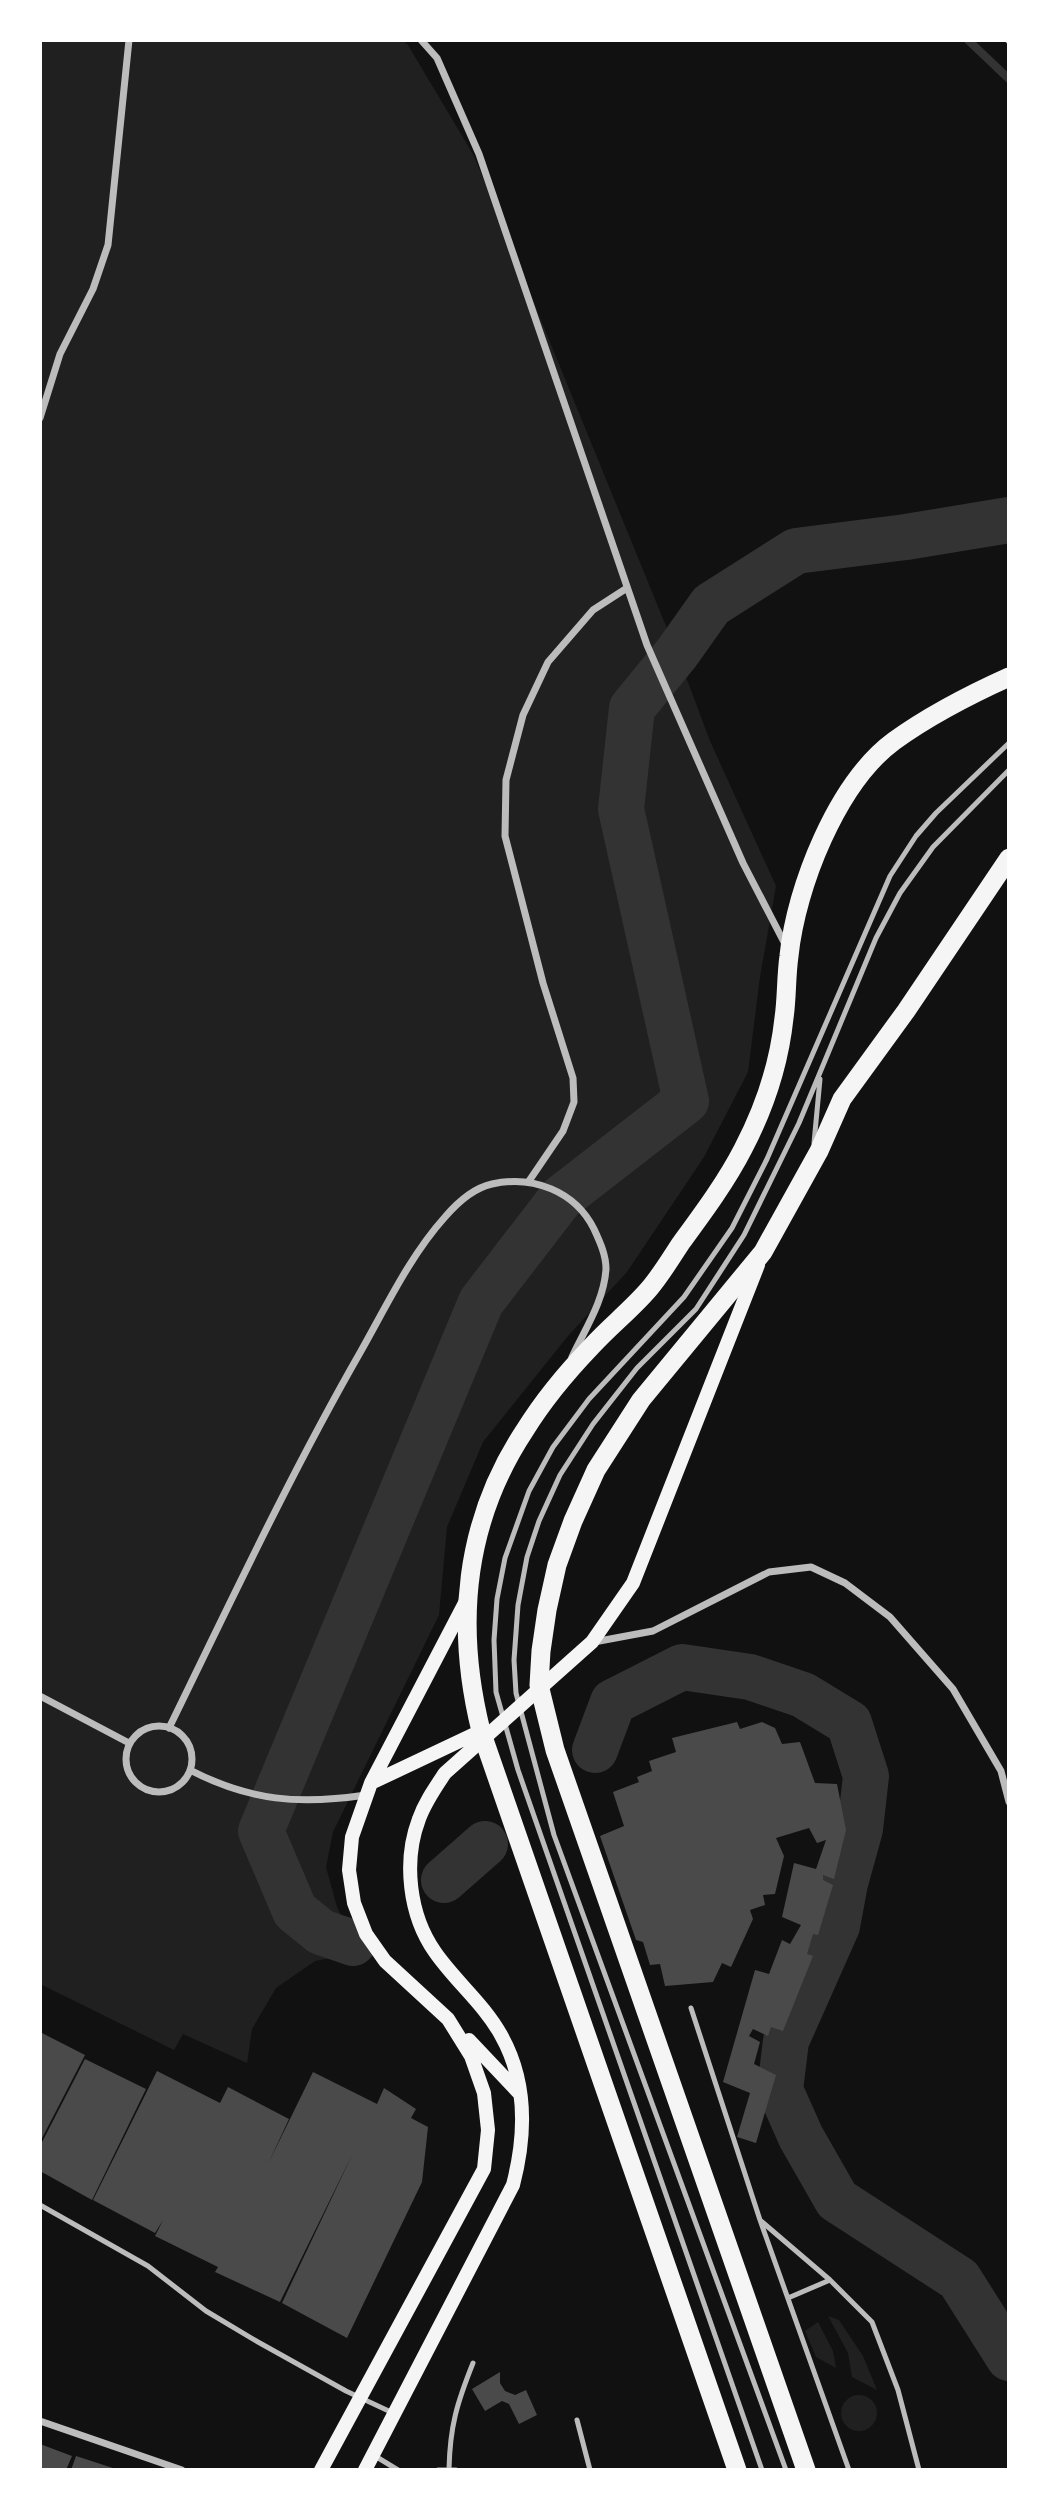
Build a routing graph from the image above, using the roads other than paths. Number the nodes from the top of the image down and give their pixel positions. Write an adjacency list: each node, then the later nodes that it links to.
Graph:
1 (129, 40): 3 (street)
2 (421, 40): 4 (street)
3 (40, 418)
4 (627, 588): 9 (street); 12 (street)
5 (1009, 677): 9 (highway)
6 (1009, 743): 46 (lane)
7 (1009, 770): 10 (lane)
8 (1009, 858): 11 (highway)
9 (789, 952): 14 (highway)
10 (820, 1074): 11 (lane); 47 (lane)
11 (820, 1151): 13 (highway)
12 (529, 1181): 14 (street); 18 (street)
13 (763, 1252): 16 (main road); 48 (highway)
14 (558, 1386): 15 (highway)
15 (467, 1600): 19 (highway); 22 (main road)
16 (592, 1642): 23 (street); 26 (main road)
17 (40, 1696): 20 (street)
18 (169, 1728): 20 (street); 21 (street)
19 (481, 1731): 22 (main road); 45 (highway)
20 (129, 1743): 21 (street)
21 (190, 1770): 22 (street)
22 (367, 1795): 25 (main road)
23 (1009, 1802)
24 (691, 2008): 28 (lane)
25 (449, 2019): 26 (main road); 32 (main road)
26 (521, 2095): 33 (main road)
27 (40, 2205): 32 (lane)
28 (760, 2220): 29 (lane); 30 (lane)
29 (830, 2280): 30 (lane); 50 (lane)
30 (788, 2298): 49 (lane)
31 (473, 2363): 37 (lane)
32 (361, 2398): 33 (lane); 39 (main road)
33 (394, 2413): 36 (main road)
34 (577, 2420): 44 (lane)
35 (40, 2421): 38 (street)
36 (372, 2455): 40 (main road); 41 (lane)
37 (449, 2469): 42 (lane); 43 (lane)
38 (182, 2470)
39 (321, 2470)
40 (365, 2470)
41 (398, 2470)
42 (438, 2470)
43 (456, 2470)
44 (590, 2470)
45 (737, 2470)
46 (762, 2470)
47 (786, 2470)
48 (806, 2470)
49 (849, 2470)
50 (919, 2470)

